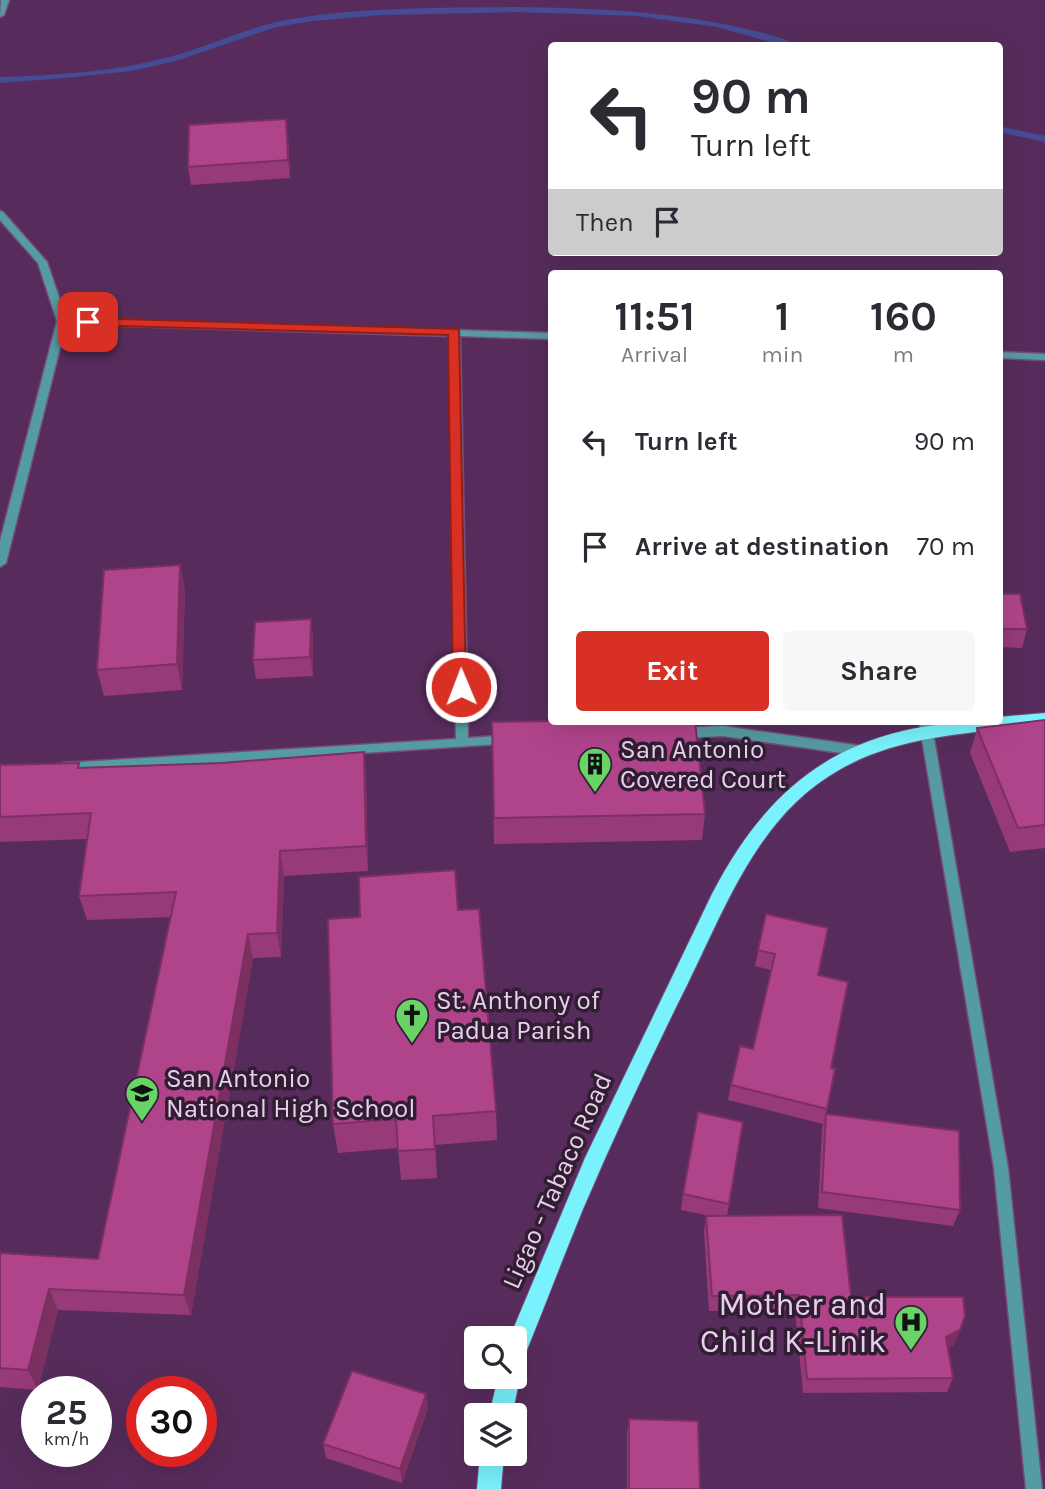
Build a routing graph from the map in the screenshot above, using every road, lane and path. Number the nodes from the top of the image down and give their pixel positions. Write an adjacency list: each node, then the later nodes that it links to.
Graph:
1 (5, 0): 2 (street)
2 (0, 15)
3 (0, 214): 4 (street)
4 (62, 321): 5 (street); 9 (street)
5 (455, 332): 6 (street); 16 (street)
6 (548, 336)
7 (1003, 355): 8 (street)
8 (1045, 357)
9 (0, 563)
10 (1045, 719): 11 (main road, Ligao - Tabaco Road)
11 (1003, 722)
12 (956, 725): 13 (main road, Ligao - Tabaco Road)
13 (926, 727): 17 (main road, Ligao - Tabaco Road); 22 (street)
14 (668, 733): 17 (street)
15 (517, 740): 16 (street)
16 (462, 742): 18 (street)
17 (862, 751): 19 (main road, Ligao - Tabaco Road)
18 (54, 768)
19 (525, 1326)
20 (491, 1466): 21 (main road)
21 (489, 1489)
22 (1034, 1489)

